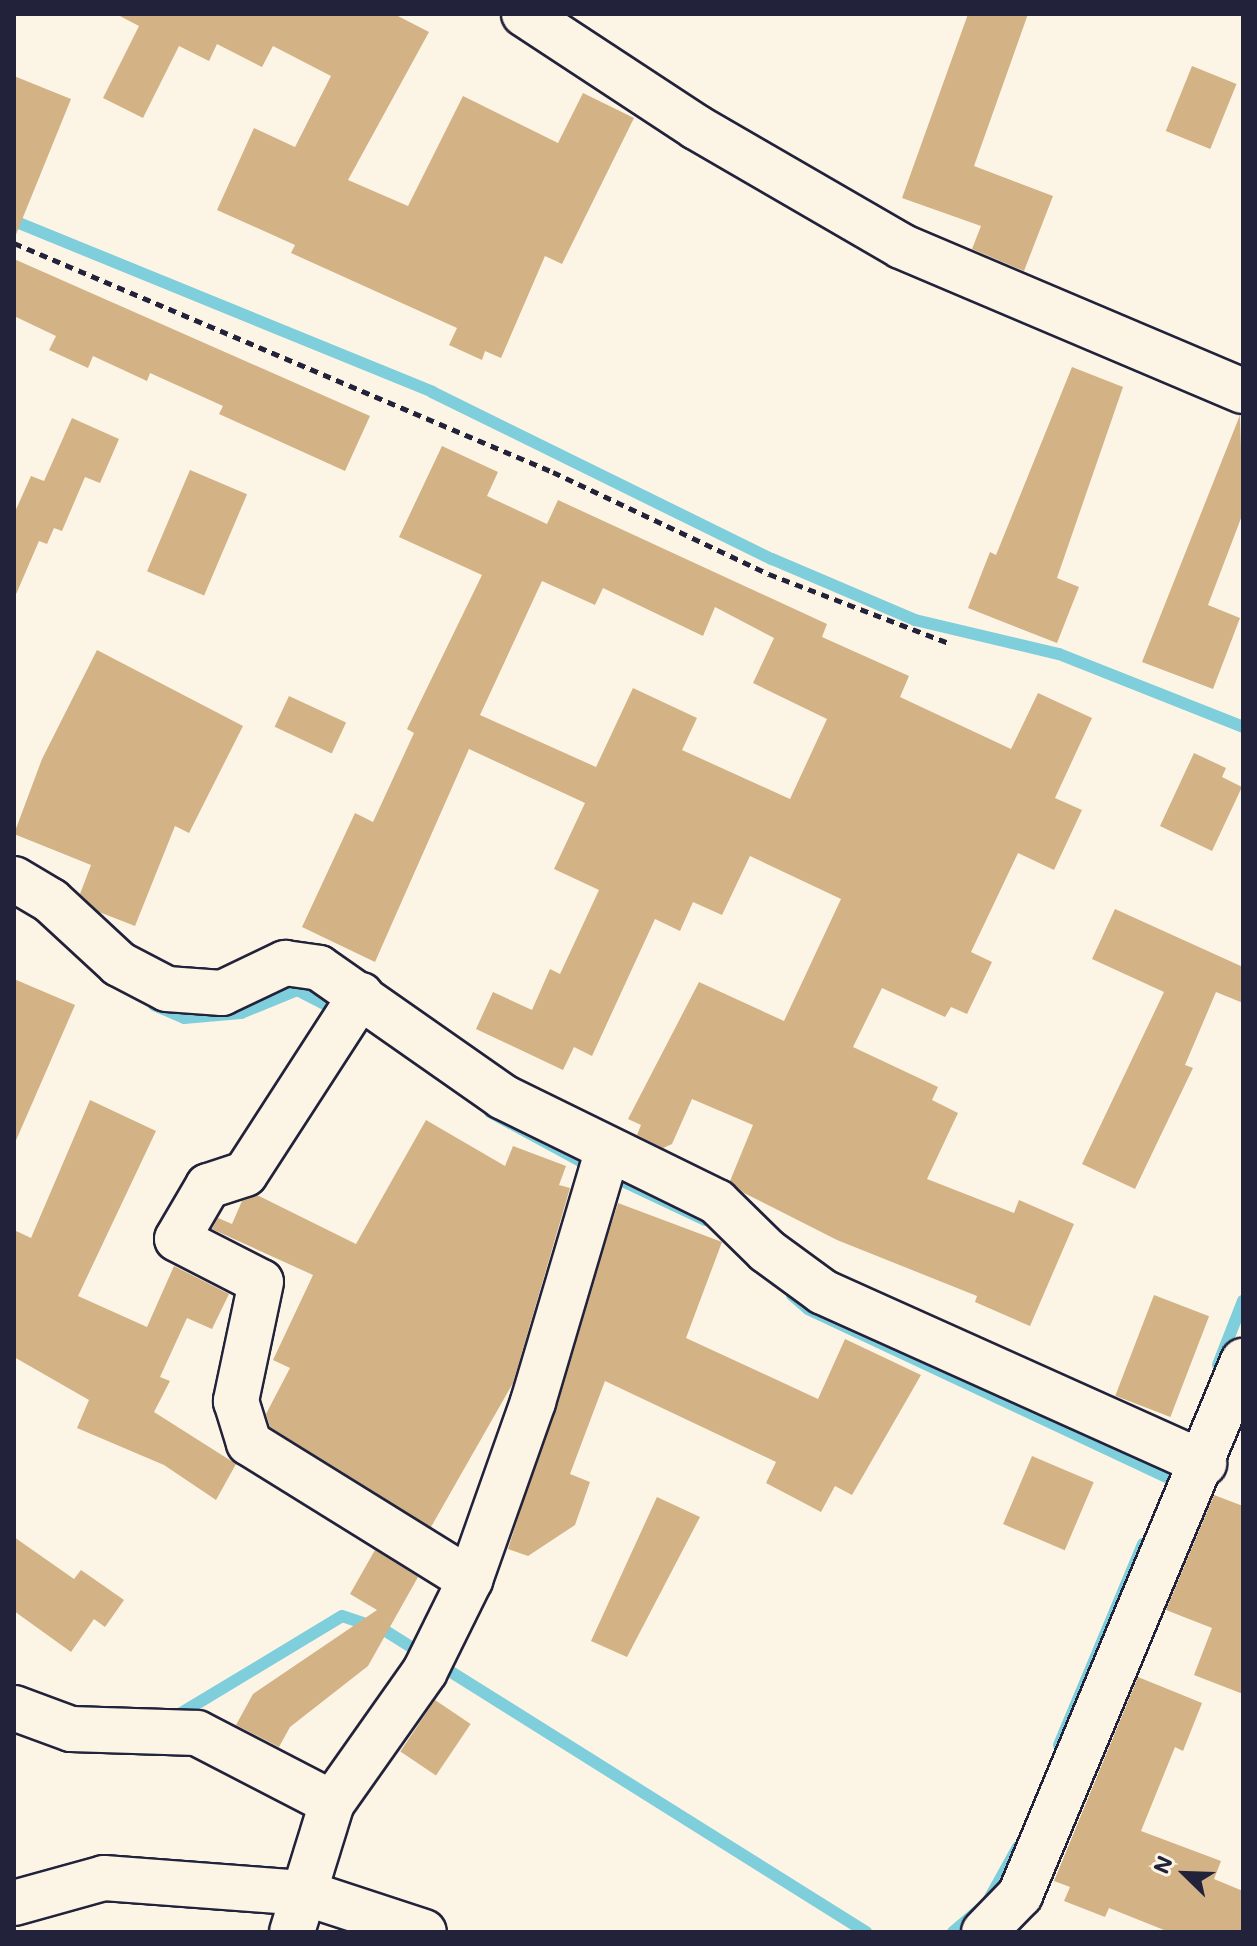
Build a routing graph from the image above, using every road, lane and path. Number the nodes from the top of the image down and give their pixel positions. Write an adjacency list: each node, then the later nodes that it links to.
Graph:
1 (524, 14): 3 (street)
2 (14, 243): 4 (path)
3 (1243, 391)
4 (951, 644)
5 (14, 879): 6 (street)
6 (351, 1010): 7 (street); 10 (street)
7 (602, 1169): 9 (street); 10 (street)
8 (1243, 1361): 9 (street)
9 (1186, 1455): 15 (street)
10 (470, 1580): 12 (street)
11 (14, 1708): 12 (street)
12 (332, 1803): 14 (street)
13 (14, 1903): 14 (street)
14 (298, 1912): 16 (street)
15 (1007, 1926)
16 (424, 1932)

